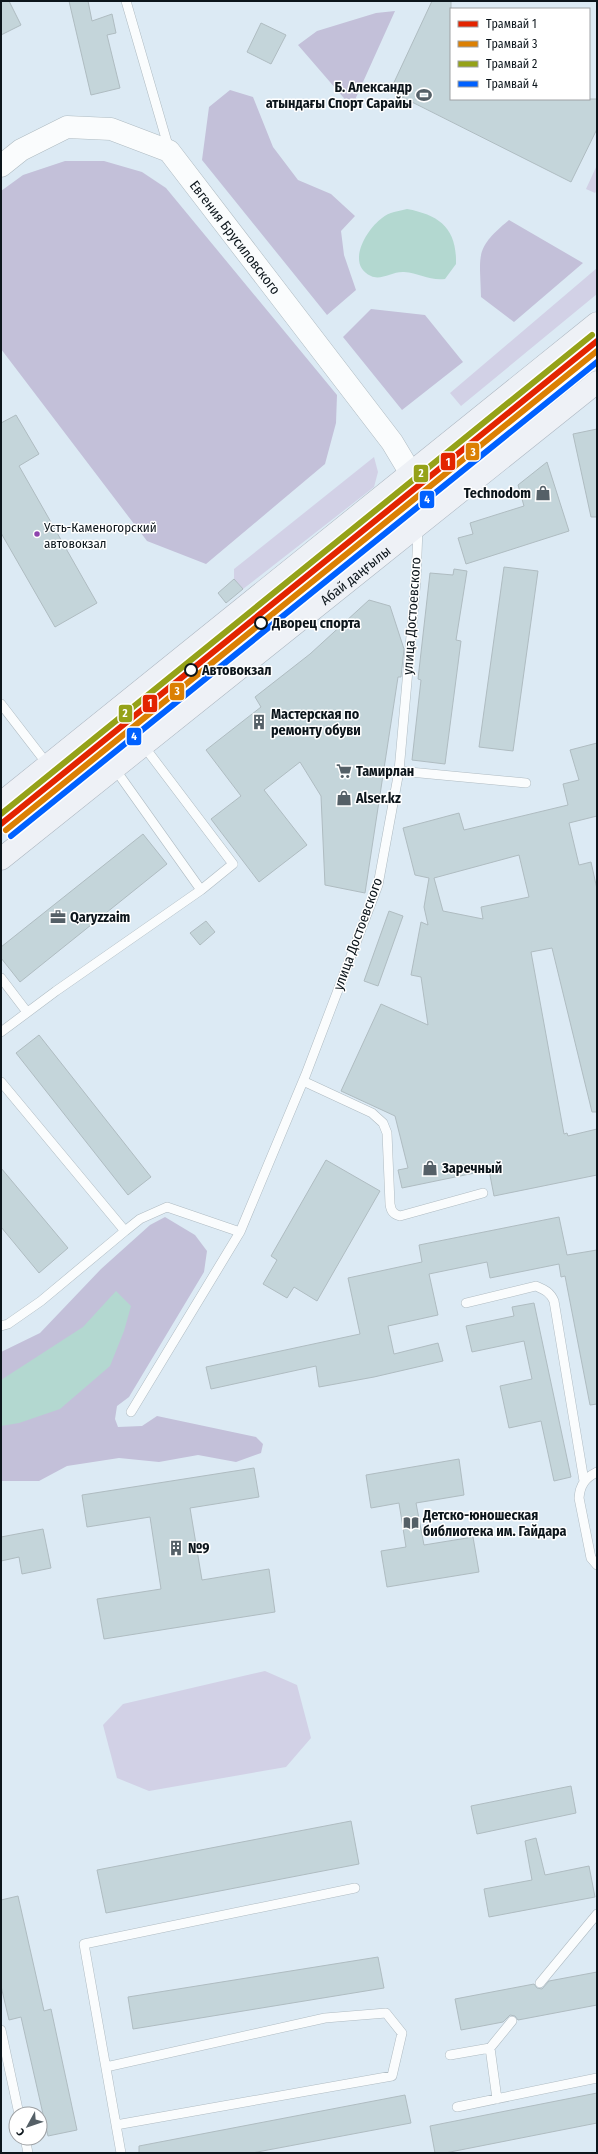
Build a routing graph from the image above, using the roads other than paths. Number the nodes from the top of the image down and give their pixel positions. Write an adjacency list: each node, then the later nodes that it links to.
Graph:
1 (126, 1): 2 (lane)
2 (169, 151): 3 (street); 6 (street, Евгения Брусиловского)
3 (1, 166)
4 (597, 323): 6 (main road)
5 (597, 382): 7 (main road, Абай даңғылы)
6 (410, 472): 7 (street); 10 (main road)
7 (419, 523): 9 (main road, Абай даңғылы); 12 (lane, улица Достоевского)
8 (1, 704): 10 (lane)
9 (143, 745): 11 (main road, Абай даңғылы); 16 (lane)
10 (48, 765): 14 (main road)
11 (115, 769): 15 (main road, Абай даңғылы); 16 (lane)
12 (399, 771): 13 (lane); 21 (lane, улица Достоевского)
13 (526, 783)
14 (1, 803)
15 (1, 858)
16 (201, 890): 18 (lane)
17 (1, 978): 18 (lane)
18 (27, 1012): 19 (lane)
19 (1, 1032)
20 (1, 1082): 23 (lane)
21 (303, 1082): 22 (lane); 24 (lane, улица Достоевского)
22 (483, 1193)
23 (125, 1231): 24 (lane); 26 (lane)
24 (240, 1232): 27 (lane, улица Достоевского)
25 (466, 1303): 29 (lane)
26 (1, 1326)
27 (131, 1412)
28 (597, 1472): 29 (lane)
29 (584, 1481): 30 (lane)
30 (595, 1560)
31 (355, 1888): 38 (lane)
32 (597, 1914): 33 (lane)
33 (540, 1983)
34 (512, 2021): 36 (lane)
35 (1, 2030): 41 (lane)
36 (490, 2048): 37 (lane); 40 (lane)
37 (450, 2055)
38 (106, 2067): 43 (lane); 43 (lane)
39 (597, 2078): 40 (lane)
40 (497, 2099): 42 (lane)
41 (18, 2106)
42 (457, 2107)
43 (116, 2125): 44 (lane)
44 (121, 2153)

